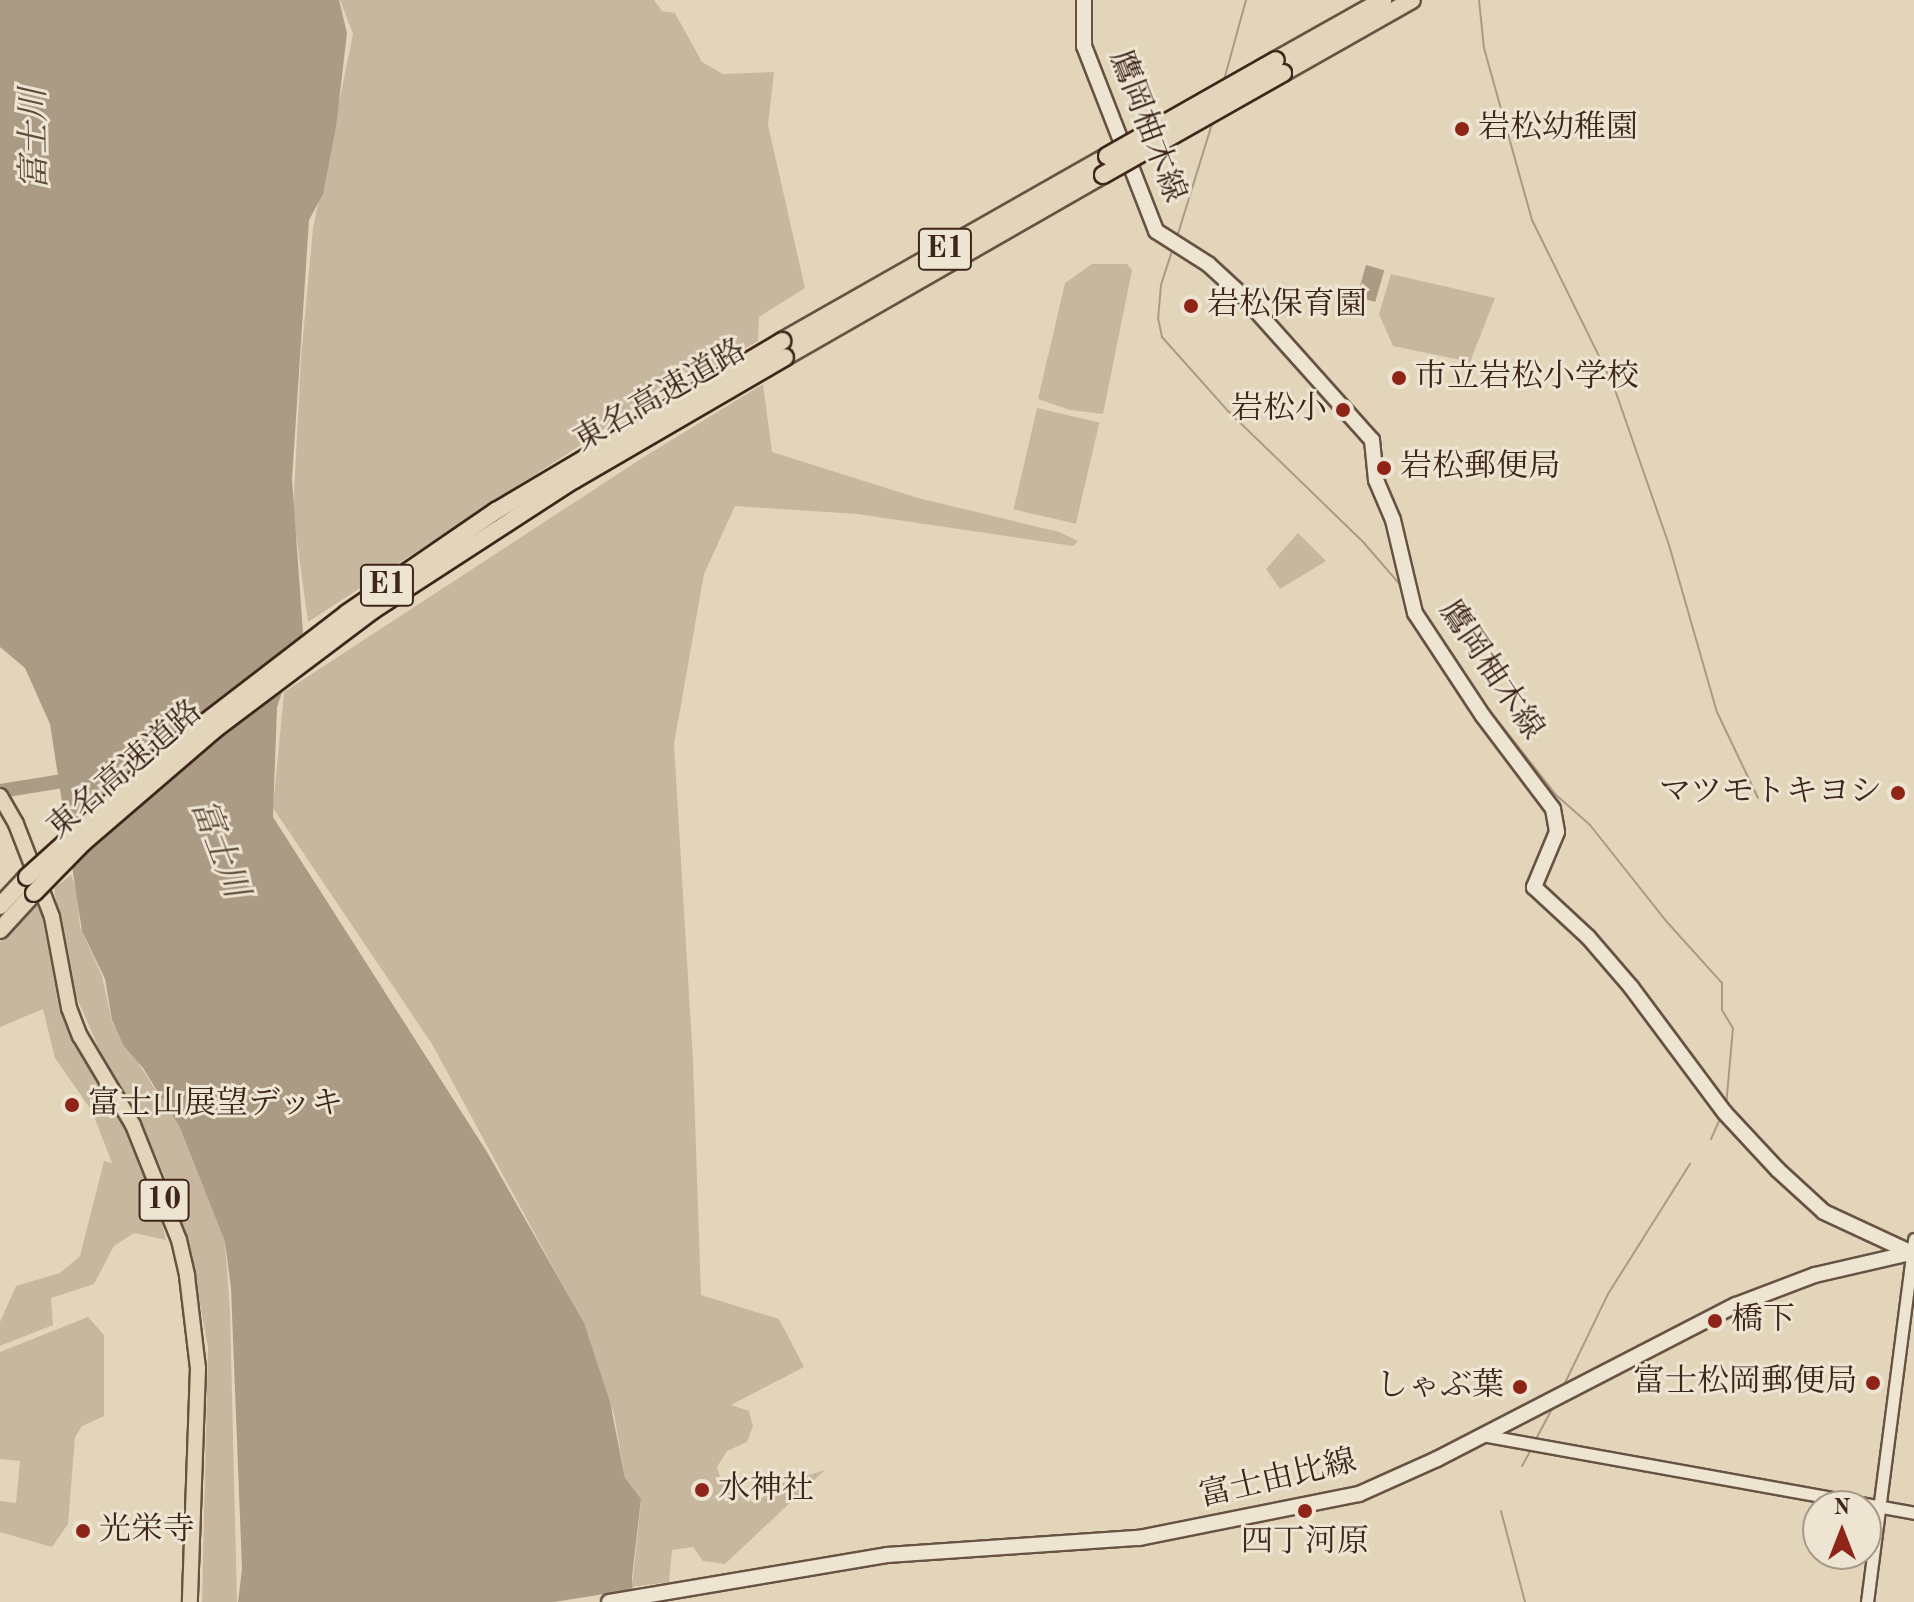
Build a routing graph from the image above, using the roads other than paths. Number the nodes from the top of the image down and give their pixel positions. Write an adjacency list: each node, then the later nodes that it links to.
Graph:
1 (1084, 0): 10 (main road, 鷹岡柚木線)
2 (1383, 0): 4 (highway, 東名高速道路 / E1)
3 (1412, 0): 4 (highway, 東名高速道路 / E1)
4 (1280, 67): 5 (highway, 東名高速道路 / E1, bridge); 5 (highway, 東名高速道路 / E1, bridge)
5 (783, 349): 7 (highway, 東名高速道路 / E1, bridge)
6 (0, 796): 17 (main road, 10)
7 (31, 885): 8 (highway, 東名高速道路 / E1); 9 (highway, 東名高速道路 / E1)
8 (0, 906)
9 (0, 932)
10 (1913, 1248): 11 (main road, 富士由比線); 12 (street)
11 (1482, 1435): 13 (street); 18 (main road, 富士由比線)
12 (1882, 1491)
13 (1802, 1493)
14 (1882, 1507): 15 (street)
15 (1914, 1513)
16 (1871, 1570): 19 (street)
17 (190, 1602)
18 (609, 1602)
19 (1867, 1602)

